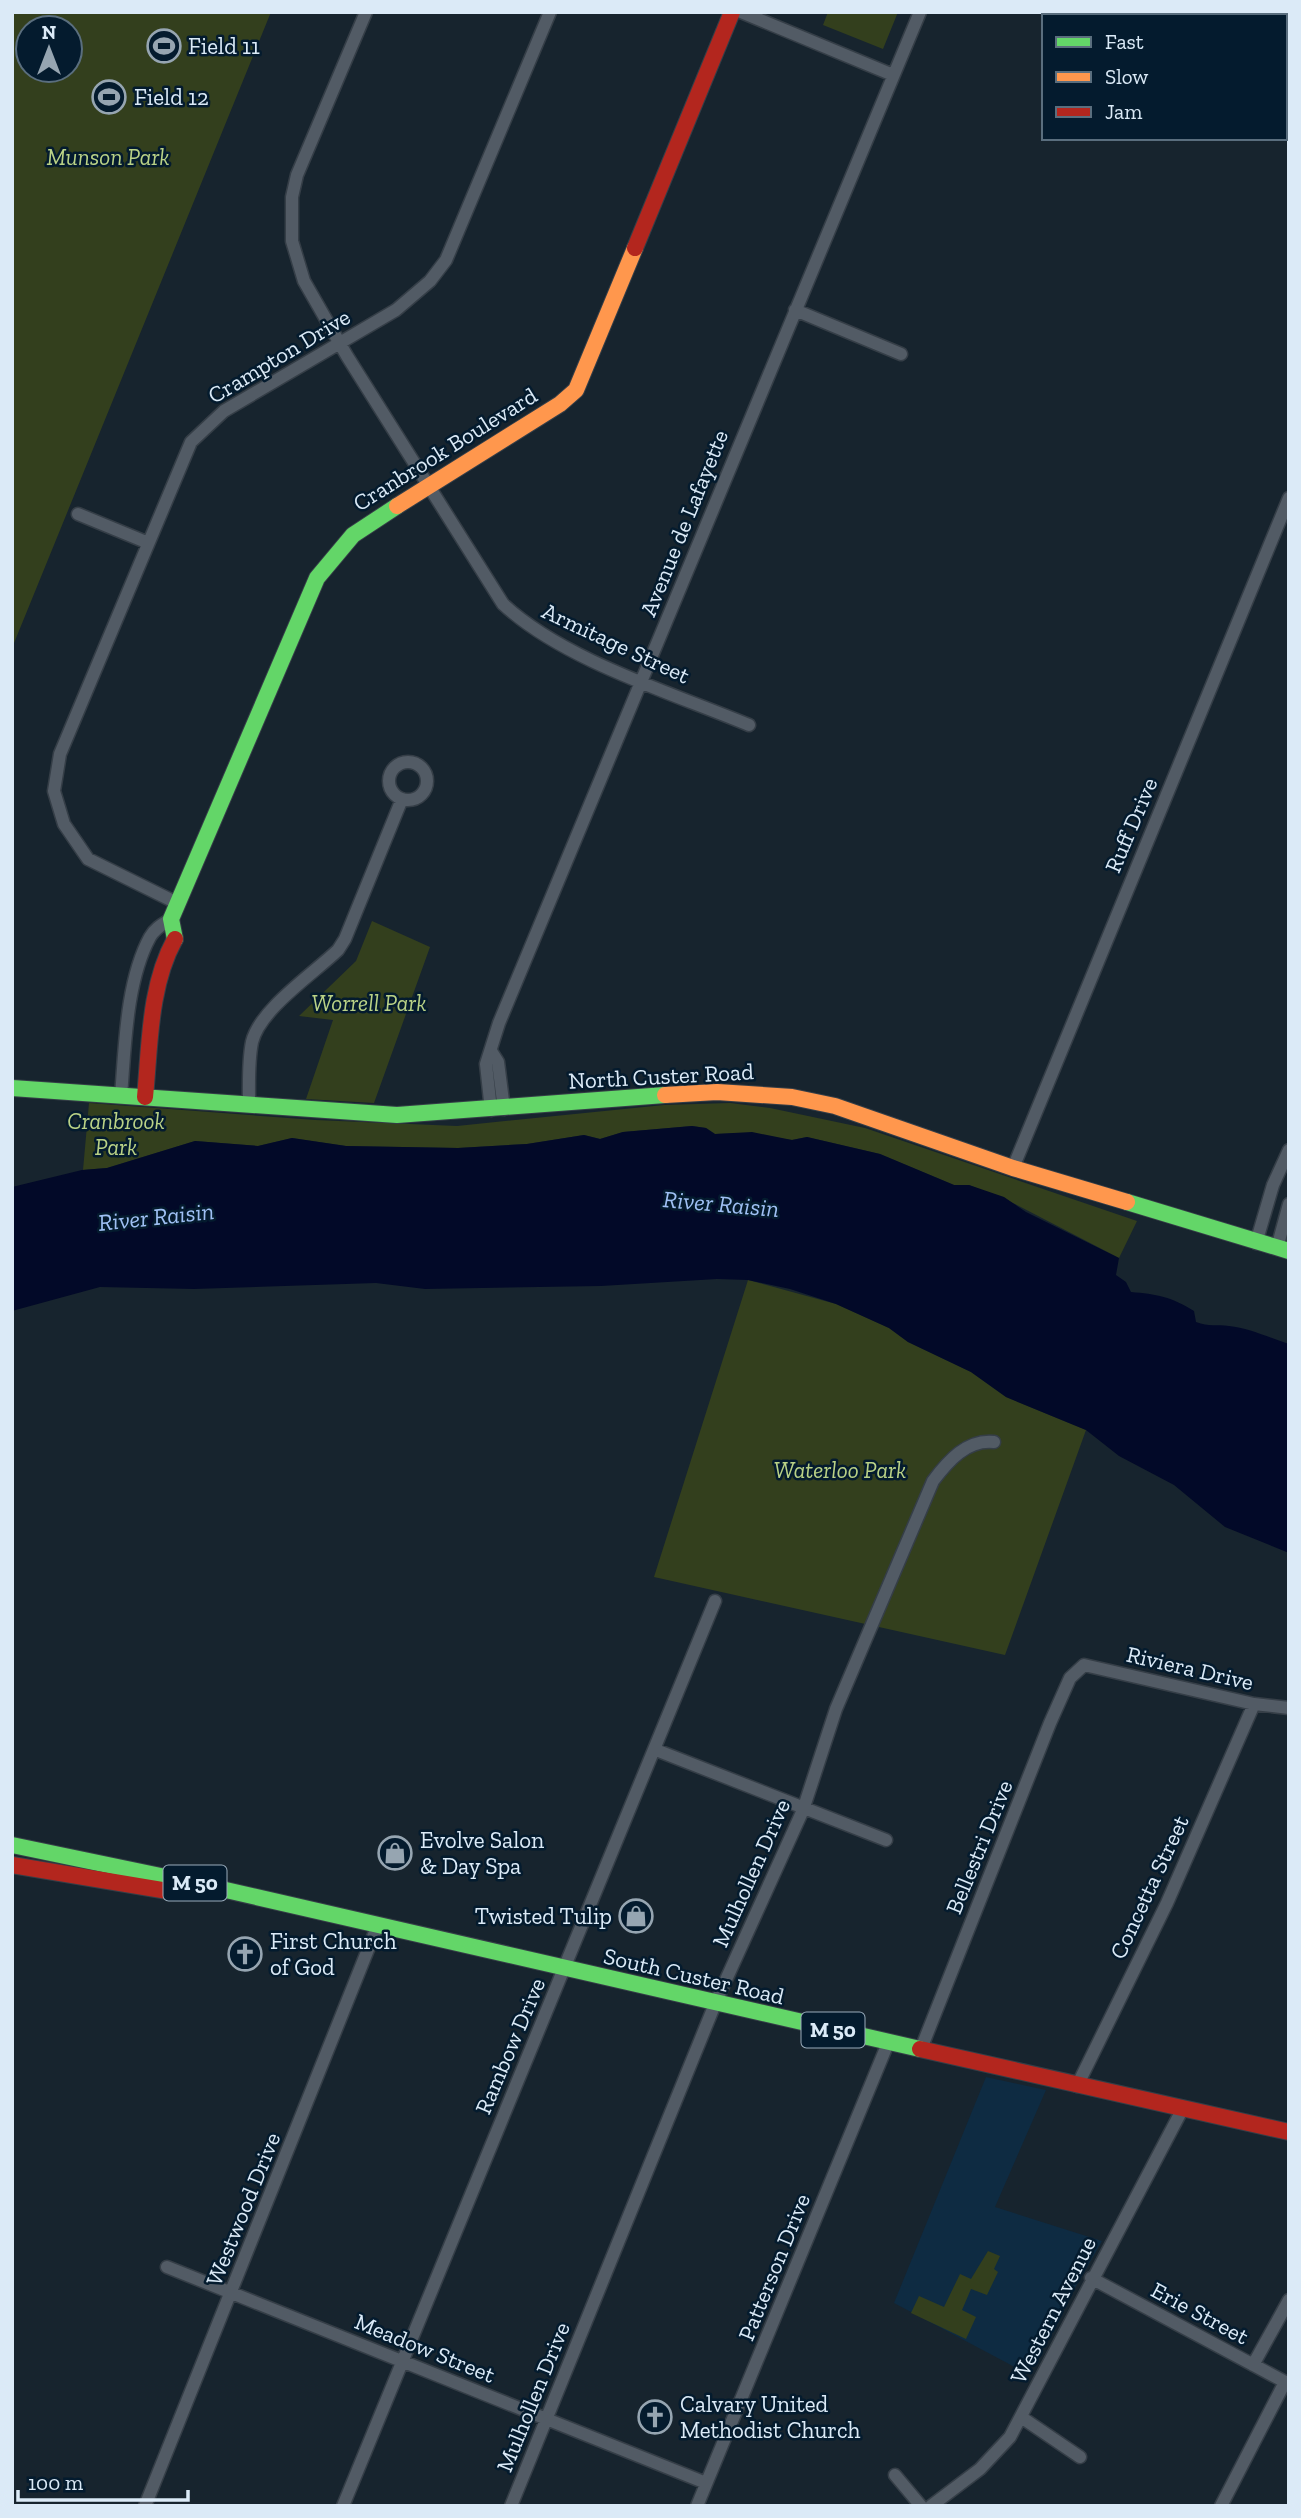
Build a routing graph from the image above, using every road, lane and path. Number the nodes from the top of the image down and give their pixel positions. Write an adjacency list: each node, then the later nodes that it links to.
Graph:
1 (366, 12): 8 (street, Armitage Street)
2 (550, 12): 8 (street, Crampton Drive)
3 (732, 12): 10 (street, Cranbrook Boulevard)
4 (741, 12): 6 (street)
5 (919, 12): 6 (street, Avenue de Lafayette)
6 (893, 75): 7 (street, Avenue de Lafayette)
7 (795, 310): 9 (street); 15 (street, Avenue de Lafayette)
8 (340, 344): 10 (street, Armitage Street); 14 (street, Crampton Drive)
9 (901, 354)
10 (429, 488): 15 (street, Armitage Street); 18 (street, Cranbrook Boulevard)
11 (1289, 498): 13 (street, Ruff Drive)
12 (78, 514): 14 (street)
13 (1286, 515): 26 (street, Ruff Drive)
14 (146, 542): 18 (street, Crampton Drive)
15 (642, 680): 16 (street, Armitage Street); 24 (street, Avenue de Lafayette)
16 (750, 724)
17 (401, 799): 23 (street)
18 (177, 903): 19 (street, Cranbrook Boulevard)
19 (171, 919): 21 (street, Cranbrook Boulevard); 22 (street, Cranbrook Boulevard)
20 (12, 1088): 21 (street, North Custer Road)
21 (121, 1096): 22 (street, North Custer Road)
22 (145, 1097): 23 (street, North Custer Road)
23 (249, 1103): 24 (street, North Custer Road)
24 (497, 1109): 26 (street, North Custer Road)
25 (1289, 1150): 28 (street)
26 (1013, 1168): 28 (street, North Custer Road)
27 (1289, 1204): 29 (street)
28 (1256, 1243): 29 (street, North Custer Road)
29 (1283, 1250)
30 (994, 1442): 36 (street, Mulhollen Drive)
31 (715, 1601): 35 (street, Rambow Drive)
32 (1084, 1665): 33 (street, Riviera Drive); 44 (street, Bellestri Drive)
33 (1254, 1704): 34 (street, Riviera Drive); 45 (street, Concetta Street)
34 (1289, 1708)
35 (656, 1750): 36 (street); 41 (street, Rambow Drive)
36 (803, 1810): 37 (street); 42 (street, Mulhollen Drive)
37 (886, 1840)
38 (12, 1845): 40 (street, South Custer Road / M 50)
39 (12, 1865): 40 (street, South Custer Road / M 50)
40 (377, 1927): 41 (street, South Custer Road / M 50); 50 (street, Westwood Drive)
41 (565, 1969): 42 (street, South Custer Road / M 50); 52 (street, Rambow Drive)
42 (715, 2004): 43 (street, South Custer Road / M 50); 56 (street, Mulhollen Drive)
43 (888, 2043): 44 (street, South Custer Road / M 50); 59 (street, Patterson Drive)
44 (921, 2049): 45 (street, South Custer Road / M 50)
45 (1077, 2085): 46 (street, South Custer Road / M 50)
46 (1182, 2110): 47 (street, South Custer Road / M 50); 49 (street, Western Avenue)
47 (1289, 2132)
48 (167, 2267): 50 (street, Meadow Street)
49 (1091, 2278): 53 (street, Erie Street); 55 (street, Western Avenue)
50 (232, 2294): 52 (street, Meadow Street); 60 (street, Westwood Drive)
51 (1289, 2300): 53 (street)
52 (401, 2361): 56 (street, Meadow Street); 61 (street, Rambow Drive)
53 (1253, 2365): 54 (street, Erie Street)
54 (1287, 2383): 66 (street)
55 (1021, 2417): 57 (street); 65 (street, Western Avenue)
56 (546, 2419): 59 (street, Meadow Street); 62 (street, Mulhollen Drive)
57 (1080, 2456)
58 (895, 2475): 64 (street)
59 (706, 2483): 63 (street, Patterson Drive)
60 (145, 2506)
61 (342, 2506)
62 (511, 2506)
63 (697, 2506)
64 (921, 2506)
65 (931, 2506)
66 (1221, 2506)

